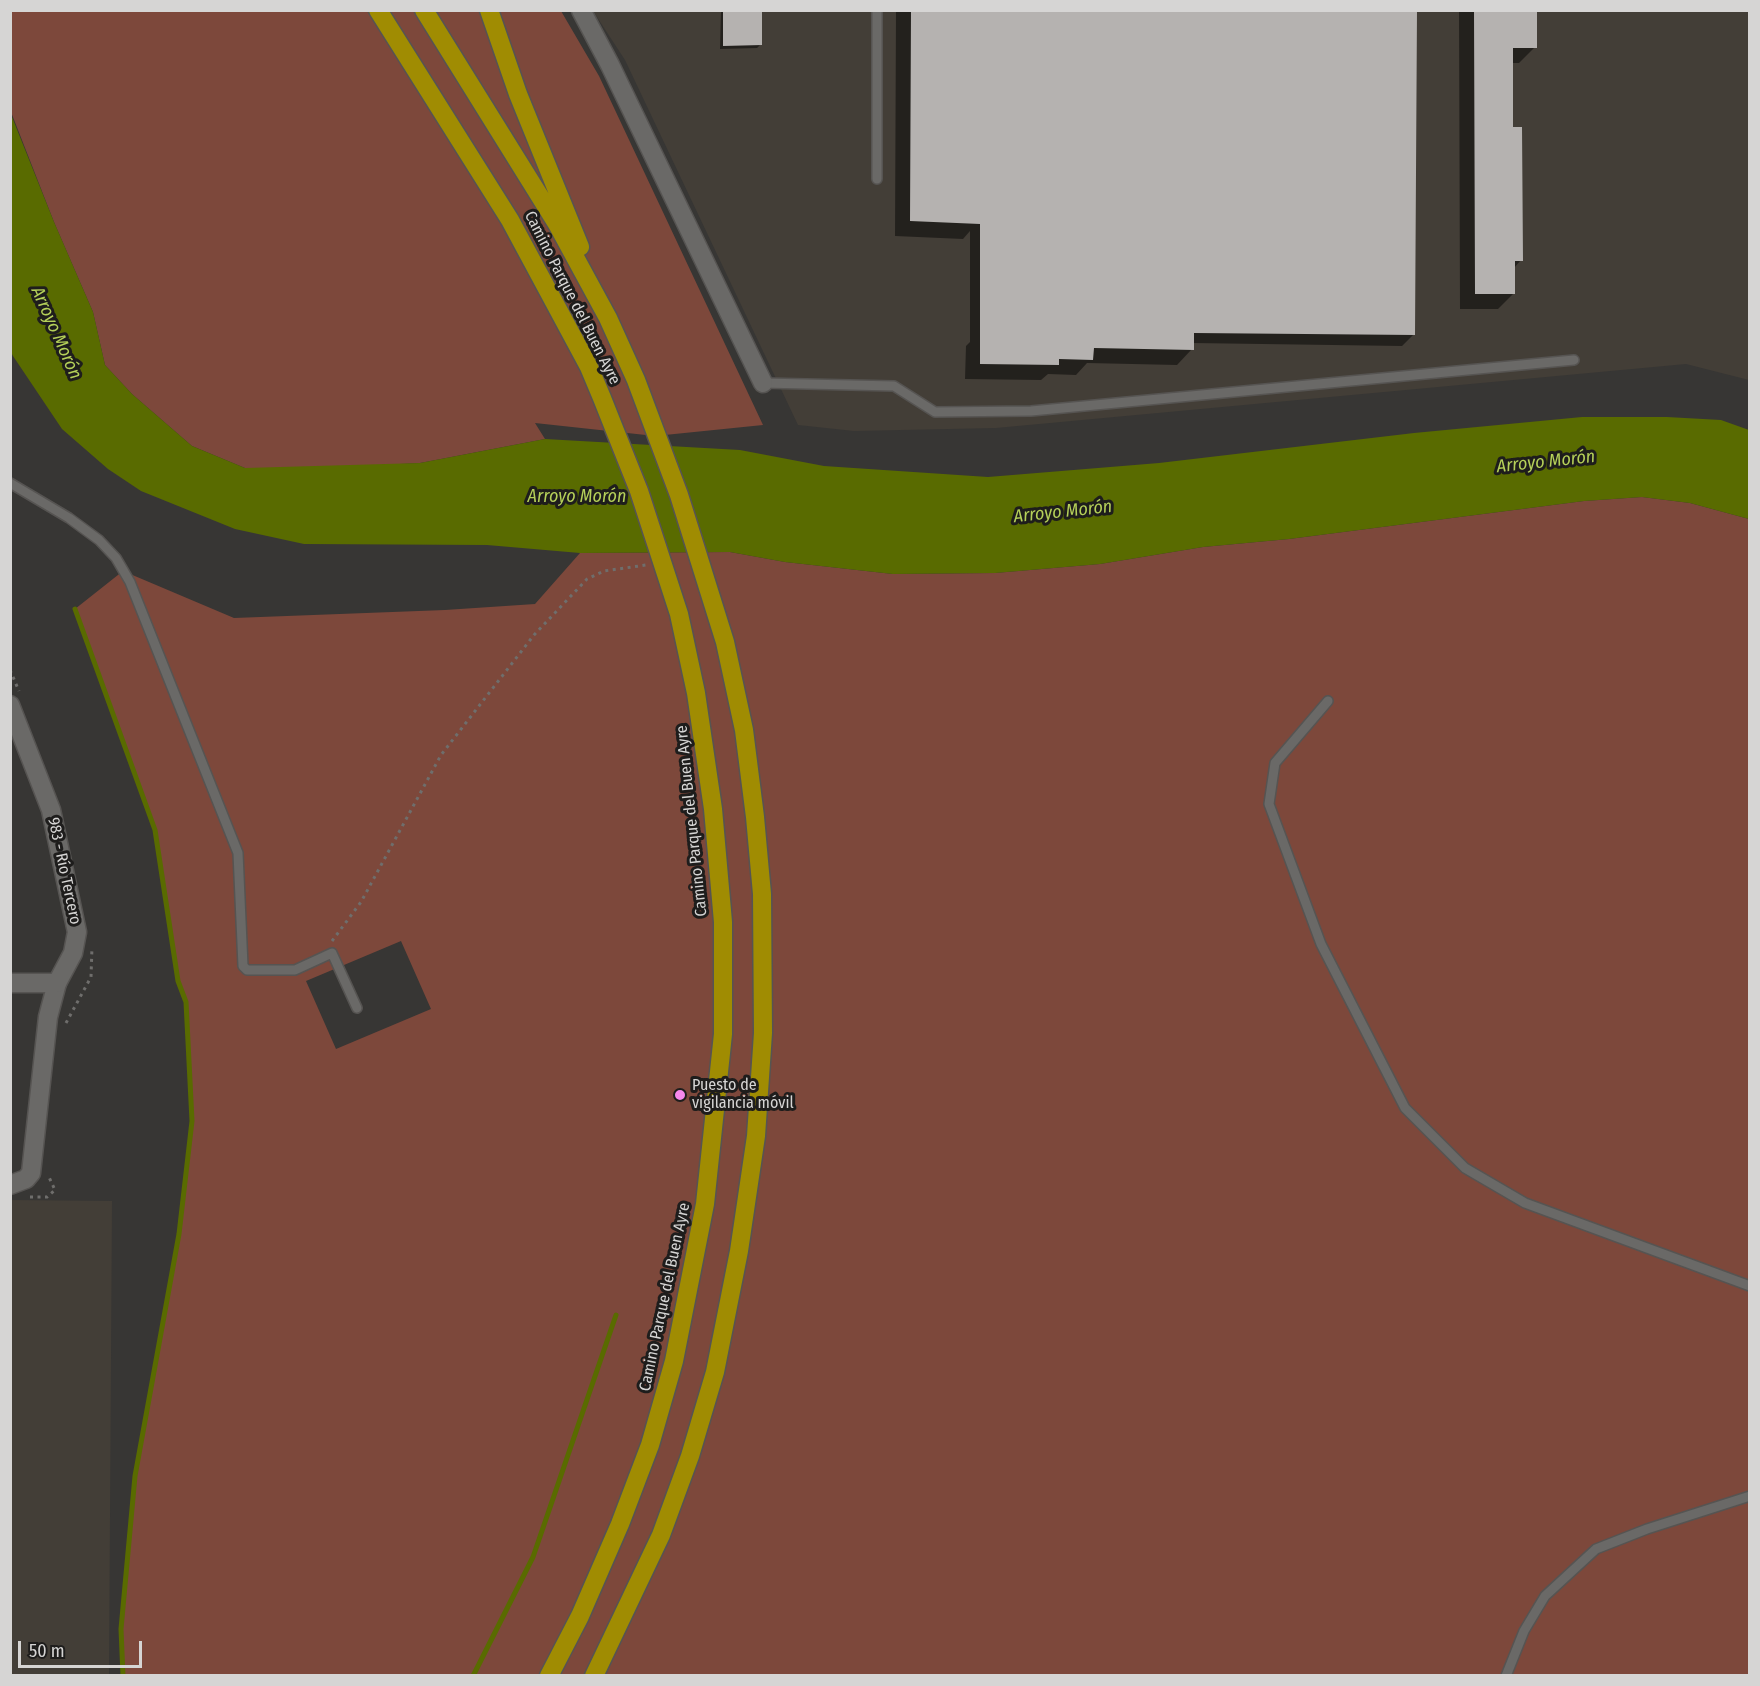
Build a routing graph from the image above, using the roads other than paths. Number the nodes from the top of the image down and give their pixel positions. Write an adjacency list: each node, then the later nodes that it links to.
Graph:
1 (378, 10): 19 (highway, Camino Parque del Buen Ayre)
2 (424, 10): 7 (highway, Camino Parque del Buen Ayre)
3 (489, 10): 7 (highway)
4 (581, 10): 9 (street)
5 (877, 10): 6 (lane)
6 (877, 179)
7 (608, 318): 20 (highway, Camino Parque del Buen Ayre)
8 (1574, 360): 9 (lane)
9 (763, 383)
10 (10, 483): 15 (lane)
11 (1328, 701): 17 (lane)
12 (10, 705): 14 (street, 983 - Río Tercero)
13 (10, 982): 14 (street)
14 (57, 983): 16 (street, 983 - Río Tercero)
15 (357, 1008)
16 (18, 1182)
17 (1749, 1286)
18 (1749, 1496): 21 (lane)
19 (549, 1676)
20 (594, 1676)
21 (1506, 1676)

